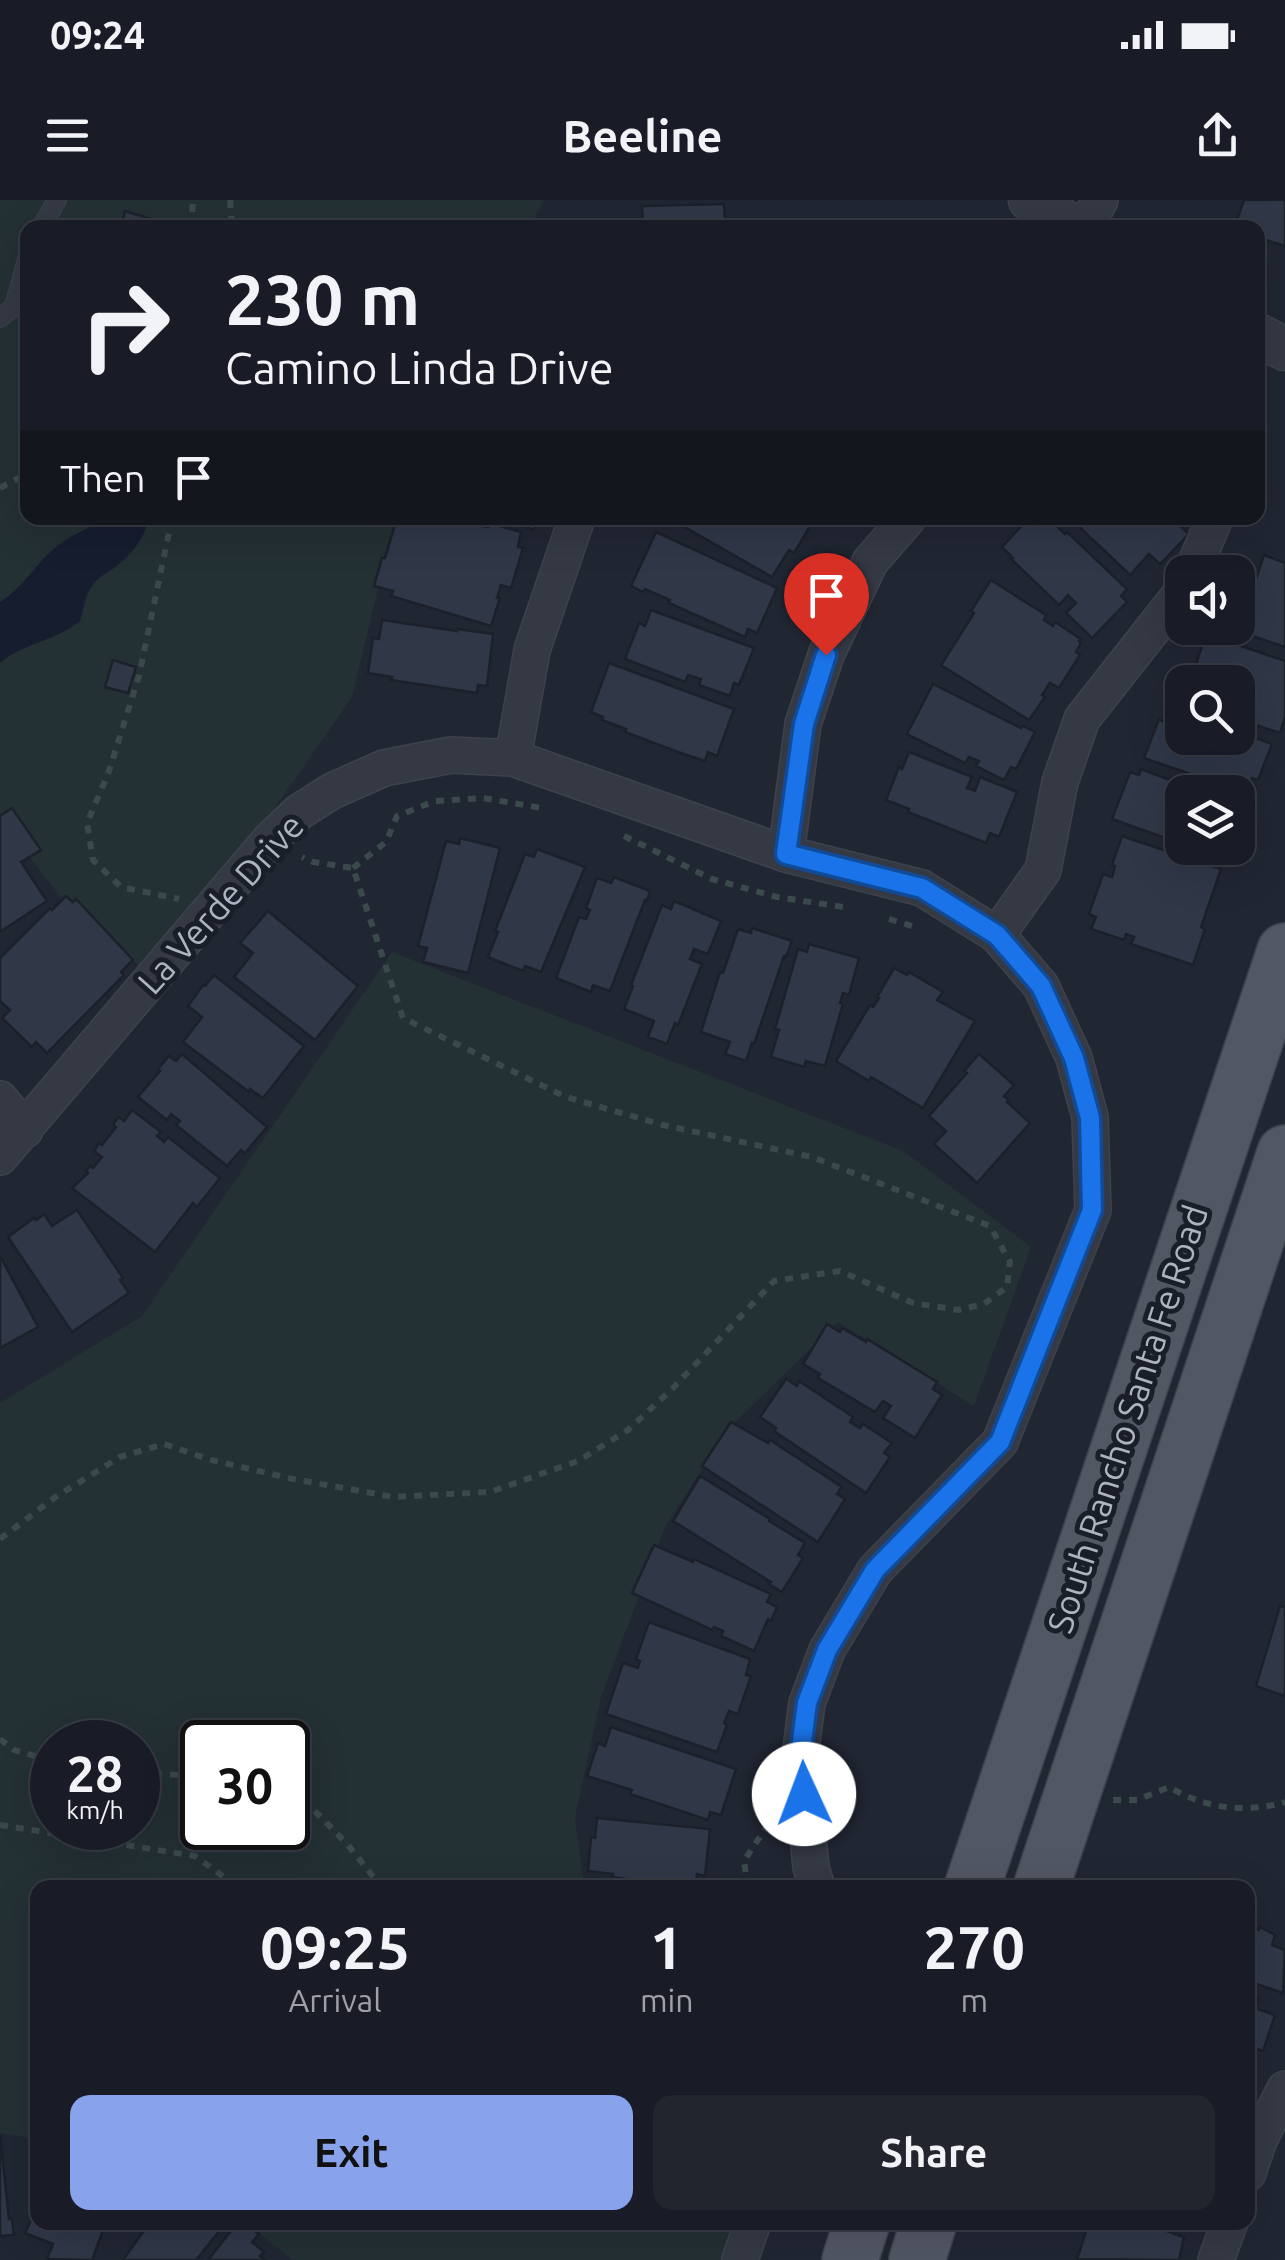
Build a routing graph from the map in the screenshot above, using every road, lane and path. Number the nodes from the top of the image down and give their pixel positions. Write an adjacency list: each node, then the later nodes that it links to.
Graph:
1 (1030, 200): 2 (street)
2 (1063, 220)
3 (20, 285): 4 (lane)
4 (0, 318)
5 (170, 525): 17 (path)
6 (575, 525): 11 (street)
7 (902, 525): 15 (street)
8 (1212, 525): 9 (street)
9 (1199, 555)
10 (1165, 614): 21 (street)
11 (513, 758): 14 (street, La Verde Drive); 15 (street, La Verde Drive)
12 (561, 812): 16 (path)
13 (613, 831): 18 (path)
14 (269, 841): 16 (path); 17 (street, La Verde Drive)
15 (786, 854): 21 (street, La Verde Drive)
16 (353, 868): 28 (path)
17 (218, 902): 25 (street, La Verde Drive)
18 (854, 908)
19 (872, 914): 20 (path)
20 (926, 930)
21 (997, 935): 39 (street, La Verde Drive)
22 (1285, 951): 23 (main road, South Rancho Santa Fe Road)
23 (1274, 1017): 40 (main road, South Rancho Santa Fe Road)
24 (0, 1099): 25 (street)
25 (25, 1130): 27 (street, La Verde Drive)
26 (1285, 1153): 41 (main road, South Rancho Santa Fe Road)
27 (0, 1158)
28 (0, 1539)
29 (0, 1739): 30 (path)
30 (30, 1755)
31 (1106, 1800): 32 (path)
32 (1285, 1802)
33 (310, 1806): 37 (path)
34 (768, 1806): 38 (path)
35 (0, 1825): 36 (path)
36 (228, 1880)
37 (376, 1880)
38 (747, 1880)
39 (815, 1880)
40 (975, 1880)
41 (1043, 1880)
42 (1285, 2088): 43 (street)
43 (1264, 2156)
44 (750, 2230): 48 (street)
45 (859, 2230): 49 (main road)
46 (926, 2230): 50 (main road)
47 (1227, 2230): 51 (street)
48 (740, 2260)
49 (850, 2260)
50 (916, 2260)
51 (1216, 2260)

